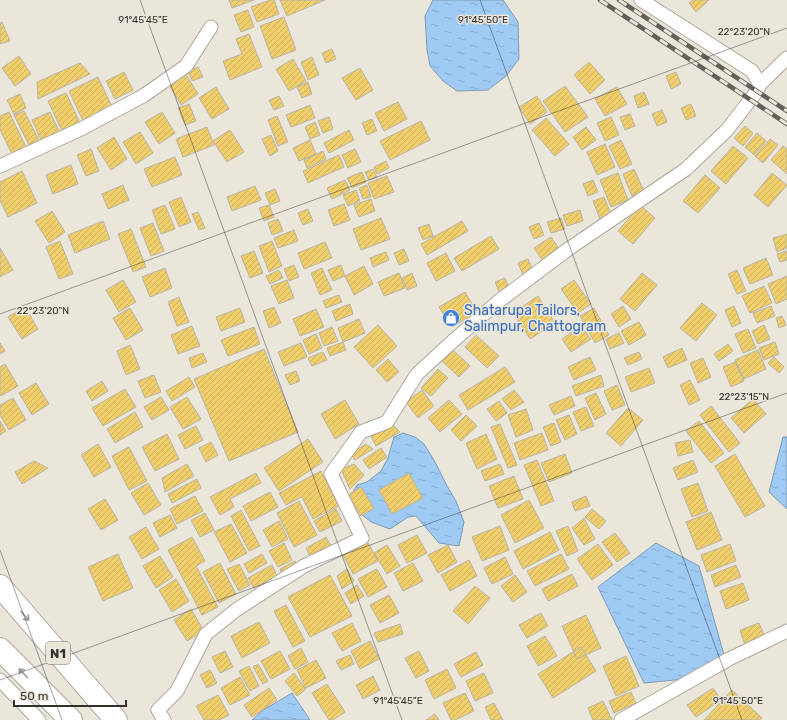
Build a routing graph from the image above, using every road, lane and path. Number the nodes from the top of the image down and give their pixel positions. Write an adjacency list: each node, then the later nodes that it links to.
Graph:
1 (640, 0): 4 (street)
2 (211, 27): 5 (street)
3 (787, 58): 4 (street)
4 (760, 84): 13 (street)
5 (0, 166)
6 (0, 586): 12 (highway, N1, one-way to 12)
7 (787, 631): 14 (street)
8 (0, 649): 11 (highway, one-way to 8)
9 (0, 680): 10 (street)
10 (39, 720)
11 (71, 720)
12 (116, 720)
13 (164, 720)
14 (621, 720)

